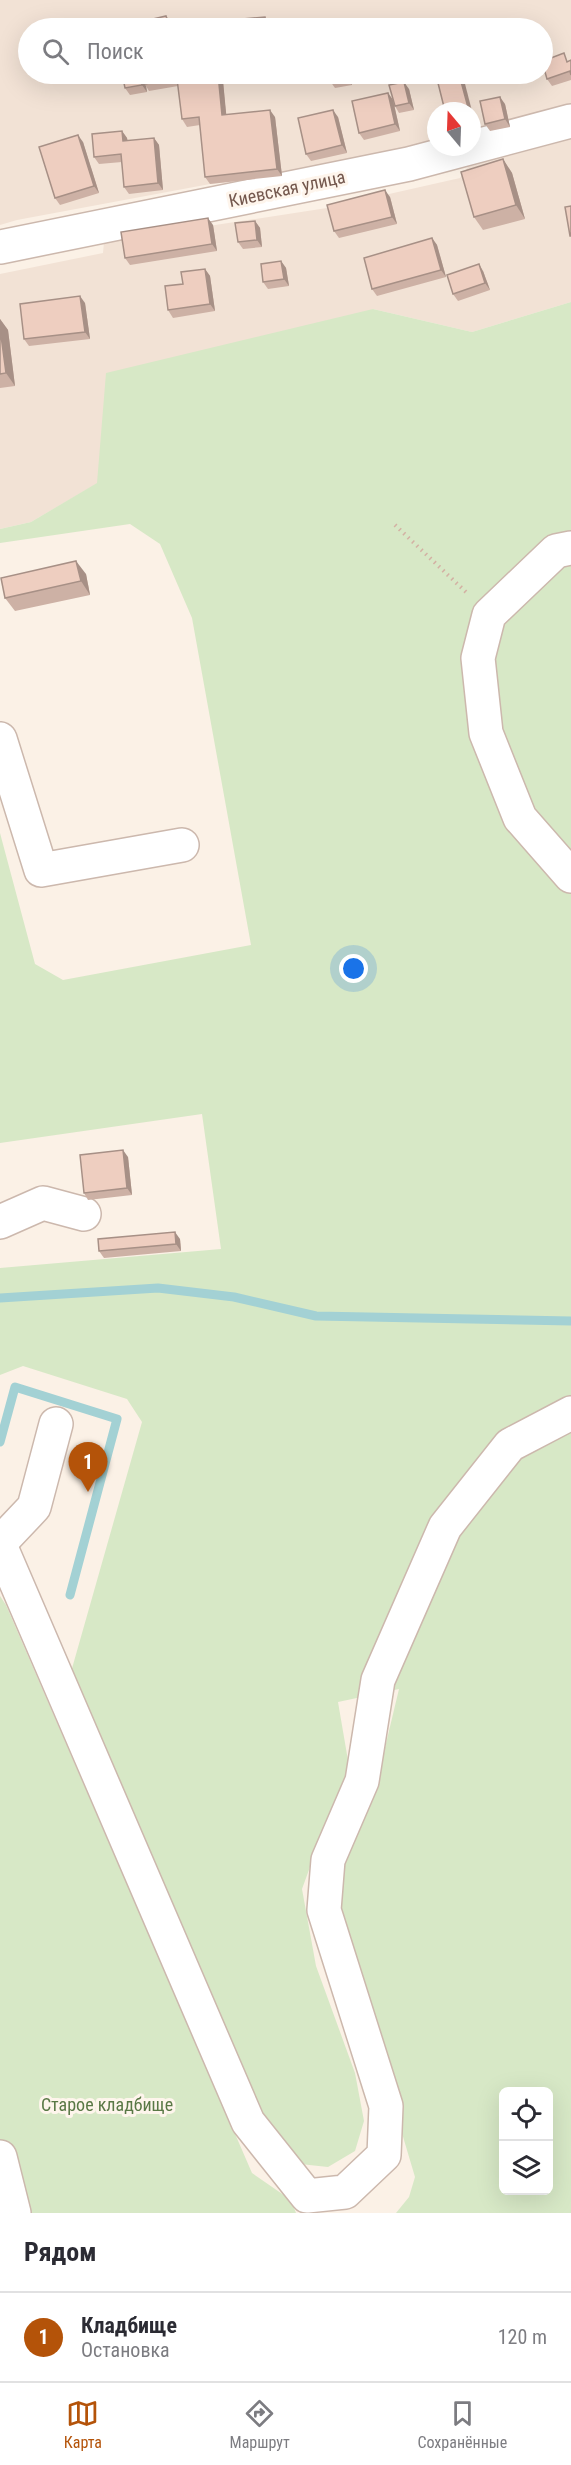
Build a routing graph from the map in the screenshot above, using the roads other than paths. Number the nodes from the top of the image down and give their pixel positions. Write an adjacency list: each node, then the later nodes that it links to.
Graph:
1 (571, 121): 2 (street, Киевская улица)
2 (0, 248)
3 (571, 548): 6 (street)
4 (0, 739): 5 (street)
5 (182, 846)
6 (571, 876)
7 (84, 1214): 8 (street)
8 (0, 1222)
9 (571, 1413): 13 (street)
10 (57, 1424): 11 (street)
11 (0, 1544): 13 (street)
12 (0, 2157): 14 (street)
13 (309, 2205)
14 (14, 2213)

